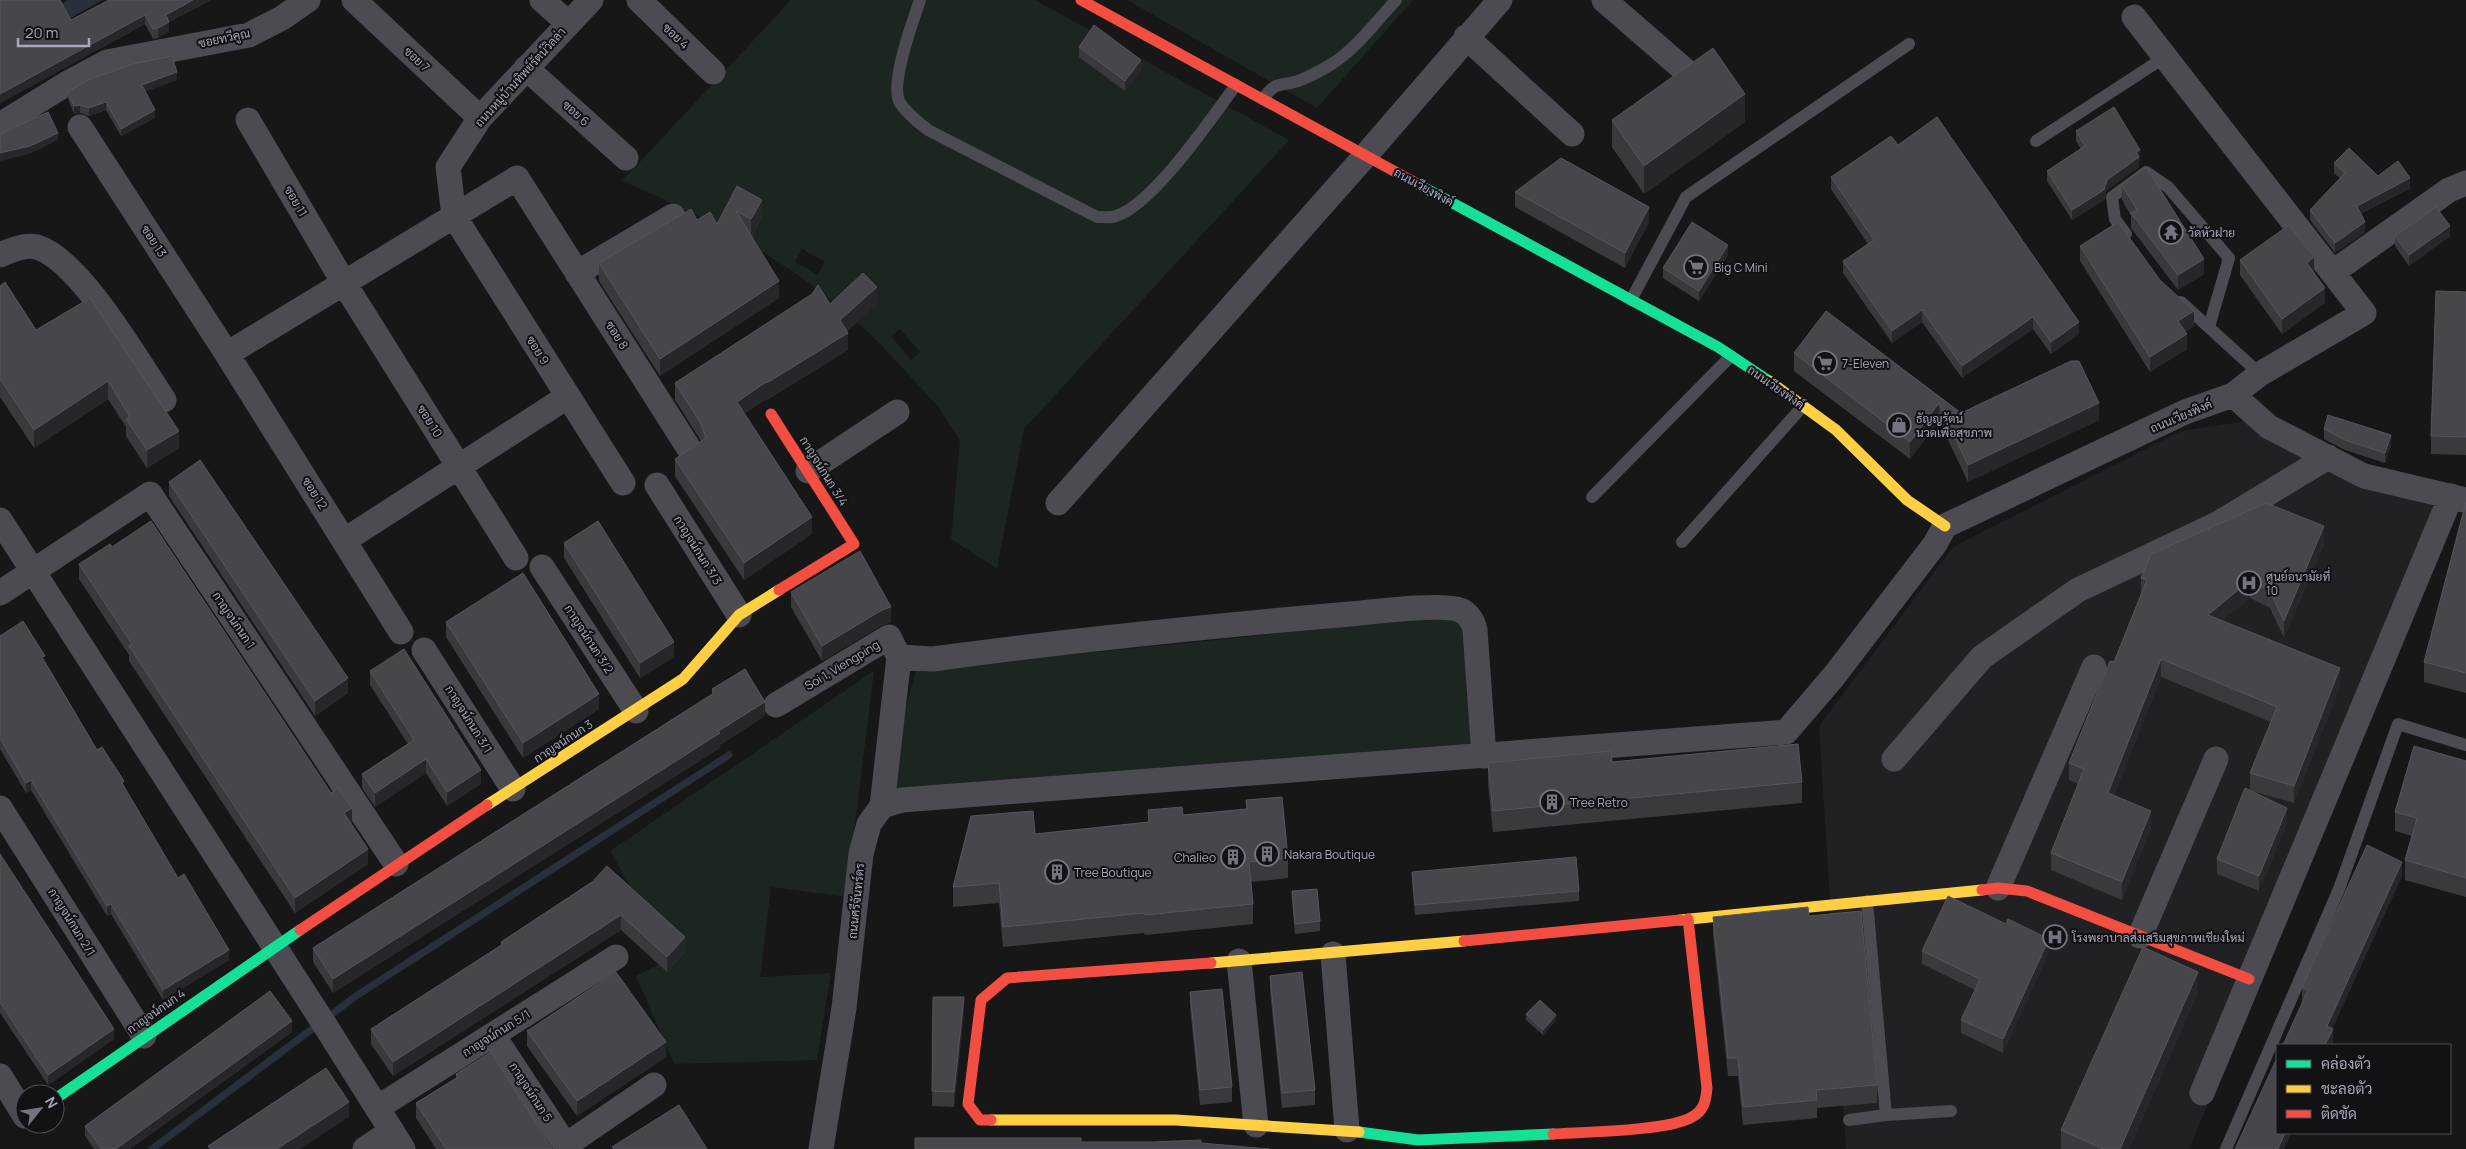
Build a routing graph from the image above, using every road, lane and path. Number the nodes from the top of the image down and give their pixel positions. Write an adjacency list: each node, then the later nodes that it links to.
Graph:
1 (308, 0): 23 (street, ซอยทวีคูณ)
2 (354, 0): 21 (street, ซอย 7)
3 (542, 0): 12 (street)
4 (591, 0): 12 (street, ถนนหมู่บ้านทิพย์รัตน์วิลล่า)
5 (639, 0): 17 (street, ซอย 4)
6 (920, 0): 19 (lane)
7 (1081, 0): 19 (street, ถนนเวียงพิงค์)
8 (1396, 0): 20 (lane)
9 (1500, 0): 13 (street)
10 (1604, 0): 18 (street)
11 (2134, 17): 15 (street)
12 (568, 24): 16 (street, ถนนหมู่บ้านทิพย์รัตน์วิลล่า)
13 (1466, 38): 25 (street); 27 (street)
14 (1909, 44): 38 (lane)
15 (2165, 57): 26 (lane); 34 (street)
16 (526, 68): 21 (street, ถนนหมู่บ้านทิพย์รัตน์วิลล่า); 28 (street, ซอย 6)
17 (713, 72)
18 (1688, 73)
19 (1236, 84): 20 (street, ถนนเวียงพิงค์)
20 (1263, 99): 27 (street, ถนนเวียงพิงค์)
21 (480, 118): 30 (street, ถนนหมู่บ้านทิพย์รัตน์วิลล่า)
22 (248, 120): 36 (street, ซอย 11)
23 (0, 125)
24 (80, 127): 40 (street, ซอย 13)
25 (1572, 134)
26 (2036, 141)
27 (1366, 155): 38 (street, ถนนเวียงพิงค์); 57 (street)
28 (626, 158)
29 (2466, 183): 34 (street)
30 (454, 216): 35 (street, ซอย 8); 36 (street); 44 (street, ซอย 9)
31 (673, 216): 35 (street)
32 (2132, 242): 39 (lane)
33 (0, 255): 45 (street)
34 (2333, 272): 42 (street, ถนนเวียงพิงค์)
35 (578, 273): 49 (street, ซอย 8)
36 (344, 283): 40 (street); 51 (street, ซอย 10)
37 (2172, 294): 39 (lane)
38 (1632, 300): 41 (street, ถนนเวียงพิงค์)
39 (2209, 327): 42 (lane)
40 (227, 354): 60 (street, ซอย 12)
41 (1731, 356): 46 (street, ถนนเวียงพิงค์); 55 (lane)
42 (2260, 374): 43 (street, ถนนเวียงพิงค์)
43 (2233, 395): 50 (street); 59 (street, ถนนเวียงพิงค์)
44 (568, 397): 51 (street); 53 (street, ซอย 9)
45 (164, 400)
46 (1803, 406): 59 (street, ถนนเวียงพิงค์); 61 (lane)
47 (897, 412): 52 (street)
48 (771, 414): 52 (street, กาญจน์กนก 3/4)
49 (688, 447)
50 (2328, 456): 56 (street); 76 (street)
51 (458, 467): 60 (street); 63 (street, ซอย 10)
52 (808, 472): 62 (street, กาญจน์กนก 3/4)
53 (623, 483)
54 (657, 485): 67 (street, กาญจน์กนก 3/3)
55 (1592, 497)
56 (2458, 498): 90 (street)
57 (1058, 503)
58 (0, 520): 65 (street)
59 (1945, 526): 75 (street)
60 (345, 540): 68 (street, ซอย 12)
61 (1682, 542)
62 (854, 544): 67 (street, กาญจน์กนก 3)
63 (516, 558)
64 (542, 567): 73 (street, กาญจน์กนก 3/2)
65 (33, 571): 66 (street); 81 (street, กาญจน์กนก 1); 86 (street)
66 (0, 593)
67 (739, 615): 73 (street, กาญจน์กนก 3)
68 (401, 632)
69 (424, 650): 78 (street, กาญจน์กนก 3/1)
70 (899, 657): 72 (street, Soi 1, Viengping); 75 (street); 79 (street, ถนนศรีจันทร์ดร)
71 (2094, 667): 82 (street)
72 (776, 705)
73 (636, 711): 78 (street, กาญจน์กนก 3)
74 (2466, 745): 108 (lane)
75 (1484, 756): 79 (street)
76 (1894, 759)
77 (2216, 759): 85 (street)
78 (513, 789): 81 (street, กาญจน์กนก 3)
79 (882, 806): 107 (street, ถนนศรีจันทร์ดร)
80 (0, 808): 92 (street, กาญจน์กนก 2/1)
81 (396, 864): 86 (street, กาญจน์กนก 3)
82 (1998, 888): 83 (street); 85 (street)
83 (1867, 901): 84 (street); 100 (lane)
84 (1688, 919): 87 (street); 103 (street)
85 (2140, 936): 90 (street)
86 (273, 946): 92 (street, กาญจน์กนก 4); 98 (street)
87 (1333, 954): 89 (street); 103 (street)
88 (616, 957): 91 (street, กาญจน์กนก 5/1)
89 (1240, 961): 102 (street); 102 (street)
90 (2249, 979): 96 (street)
91 (494, 1035): 98 (street, กาญจน์กนก 5/1); 105 (street, กาญจน์กนก 5)
92 (144, 1036): 95 (street, กาญจน์กนก 4)
93 (0, 1076): 97 (street)
94 (654, 1085): 105 (street)
95 (65, 1092)
96 (2202, 1093)
97 (15, 1100)
98 (376, 1108): 104 (street)
99 (1951, 1111): 100 (lane)
100 (1886, 1114): 101 (lane)
101 (1849, 1120)
102 (1256, 1125): 103 (street)
103 (1348, 1130)
104 (397, 1140): 106 (street)
105 (567, 1147)
106 (365, 1149)
107 (821, 1149)
108 (2226, 1149)

